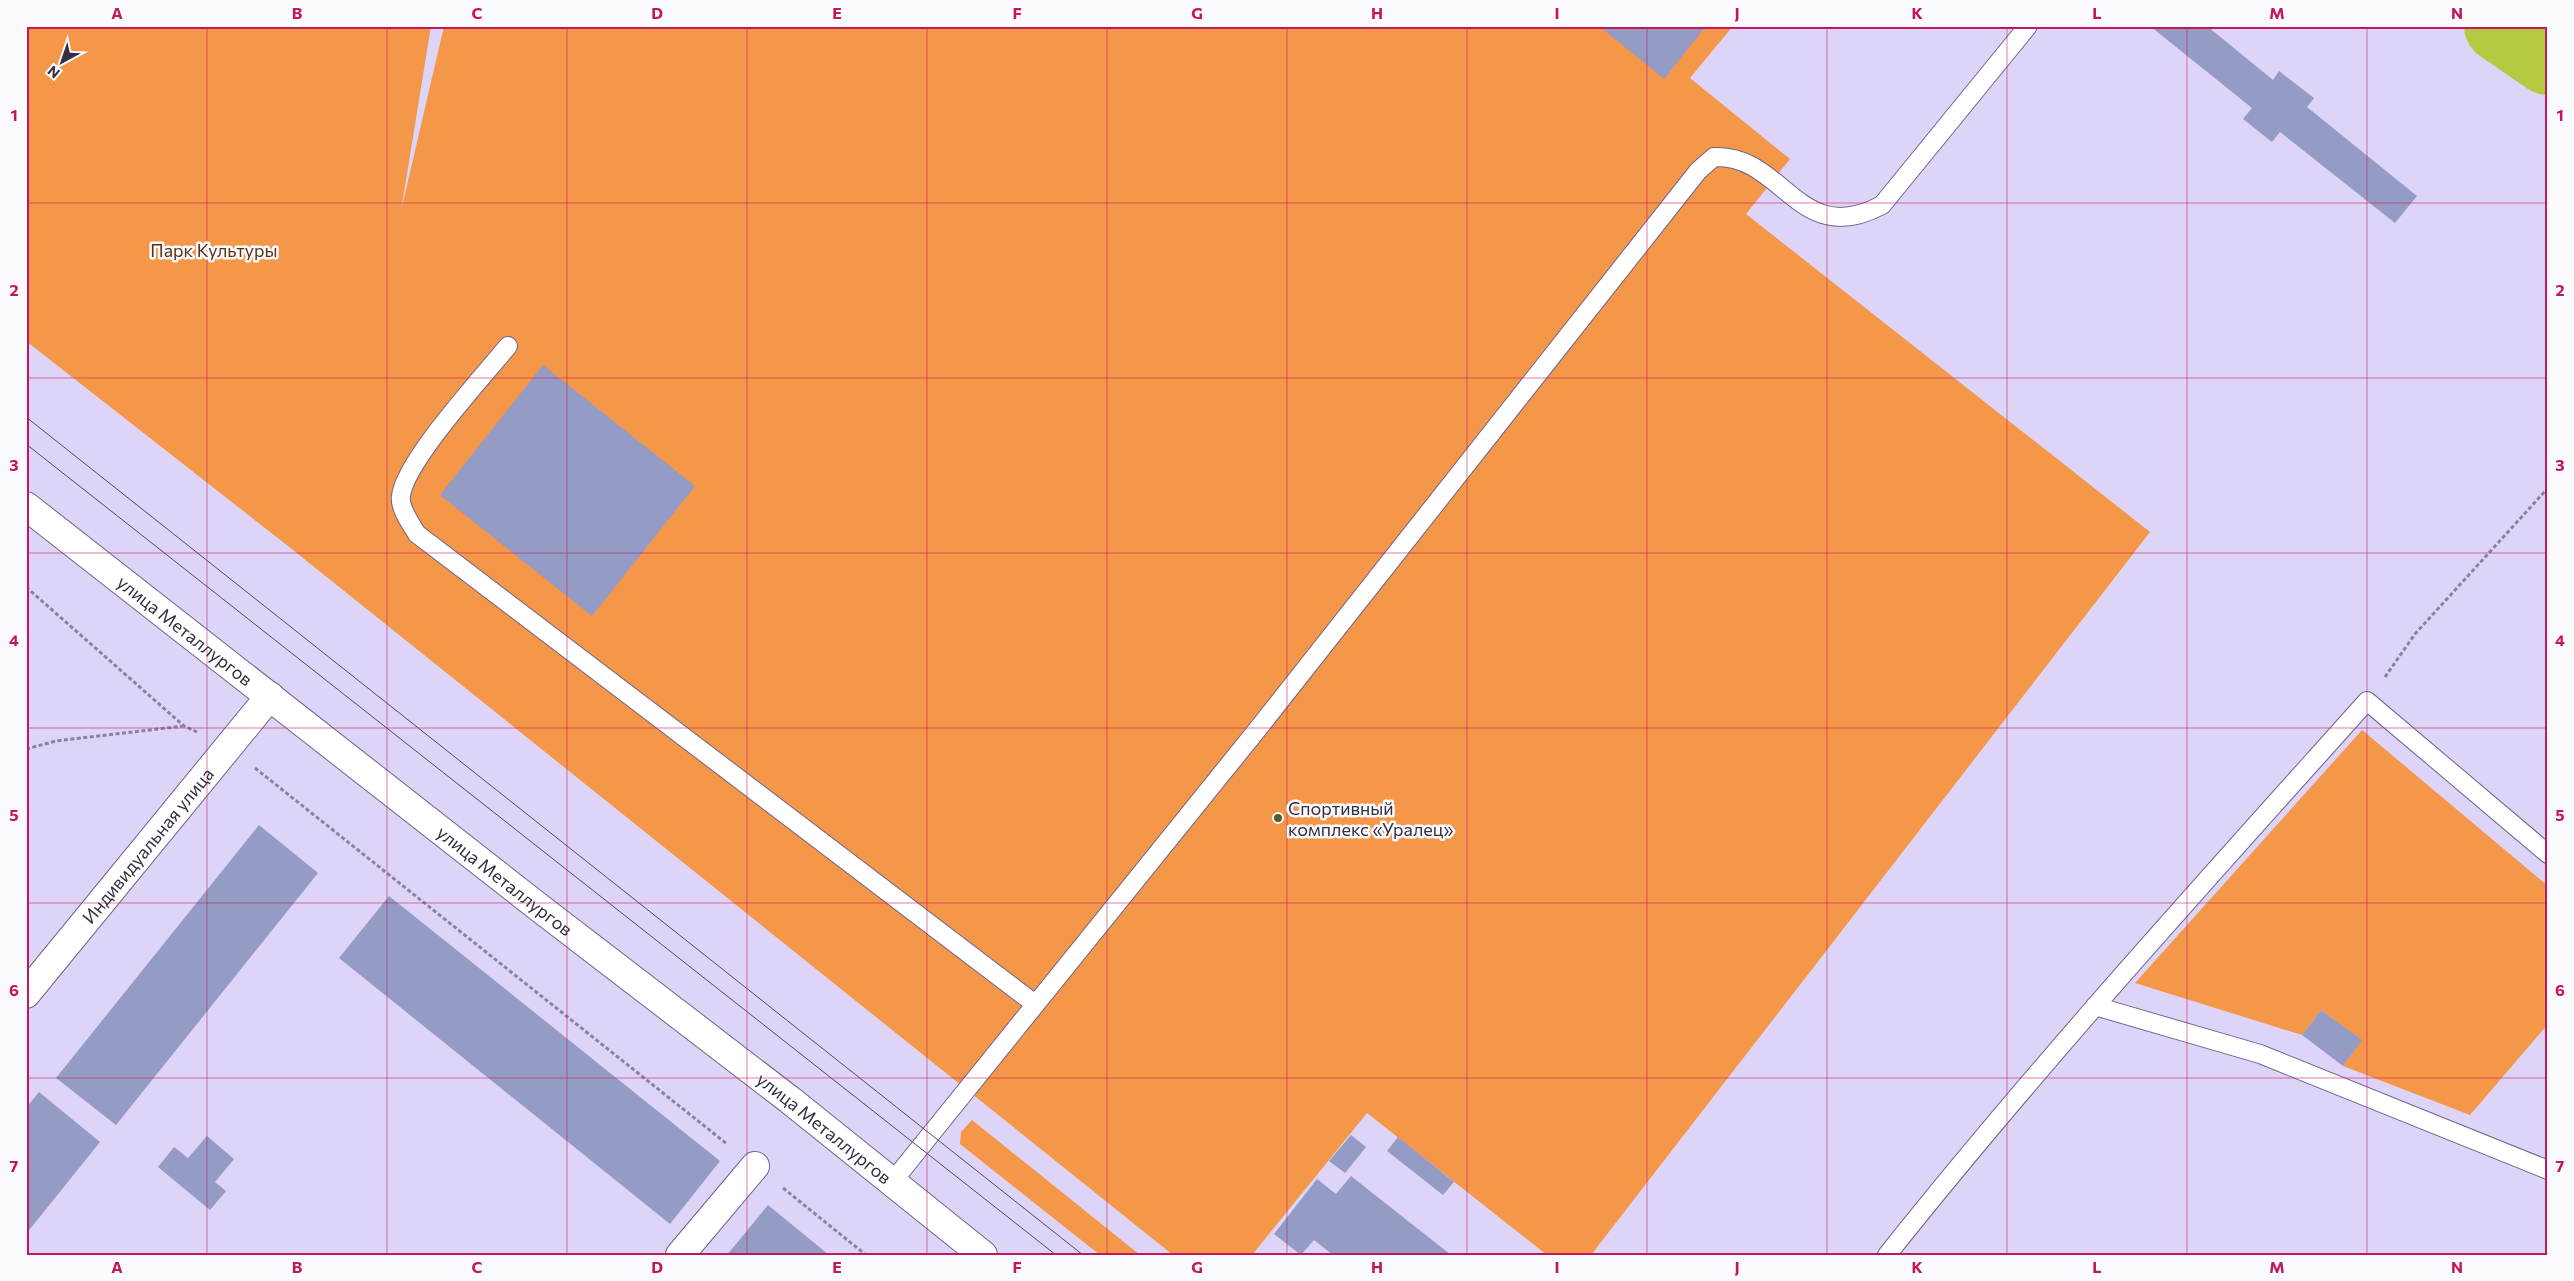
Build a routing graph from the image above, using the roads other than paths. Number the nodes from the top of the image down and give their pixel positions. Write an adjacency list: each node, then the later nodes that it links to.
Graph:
1 (2028, 26): 7 (lane)
2 (508, 346): 7 (lane)
3 (26, 506): 4 (main road, улица Металлургов)
4 (270, 696): 6 (main road, Индивидуальная улица); 11 (main road, улица Металлургов)
5 (2548, 854): 8 (lane)
6 (26, 994)
7 (1035, 1004): 11 (lane)
8 (2095, 1006): 10 (lane); 14 (lane)
9 (755, 1166): 12 (main road)
10 (2548, 1170)
11 (893, 1181): 13 (main road, улица Металлургов)
12 (680, 1255)
13 (984, 1255)
14 (1886, 1255)

